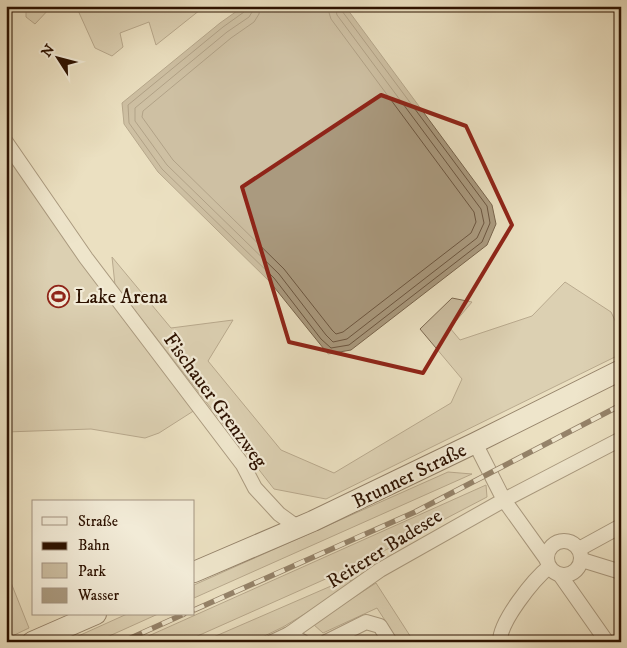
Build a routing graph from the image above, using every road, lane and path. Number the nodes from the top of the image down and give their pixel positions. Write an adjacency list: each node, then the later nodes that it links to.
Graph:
1 (6, 142): 7 (street, Fischauer Grenzweg)
2 (621, 370): 4 (main road, Brunner Straße)
3 (621, 439): 5 (street, Reiterer Badesee)
4 (475, 443): 5 (street); 7 (main road, Brunner Straße)
5 (504, 500): 8 (street); 15 (street, Reiterer Badesee)
6 (621, 526): 10 (street)
7 (297, 527): 12 (main road, Brunner Straße)
8 (525, 528): 9 (street); 11 (street)
9 (561, 541): 10 (street); 11 (street)
10 (580, 554): 11 (street); 13 (street)
11 (552, 567): 21 (street); 22 (street)
12 (195, 572)
13 (621, 572)
14 (91, 616): 16 (main road)
15 (289, 634): 17 (street, Reiterer Badesee); 18 (street)
16 (32, 642)
17 (272, 642)
18 (303, 642)
19 (326, 642): 20 (street)
20 (390, 642)
21 (500, 642)
22 (607, 642)

